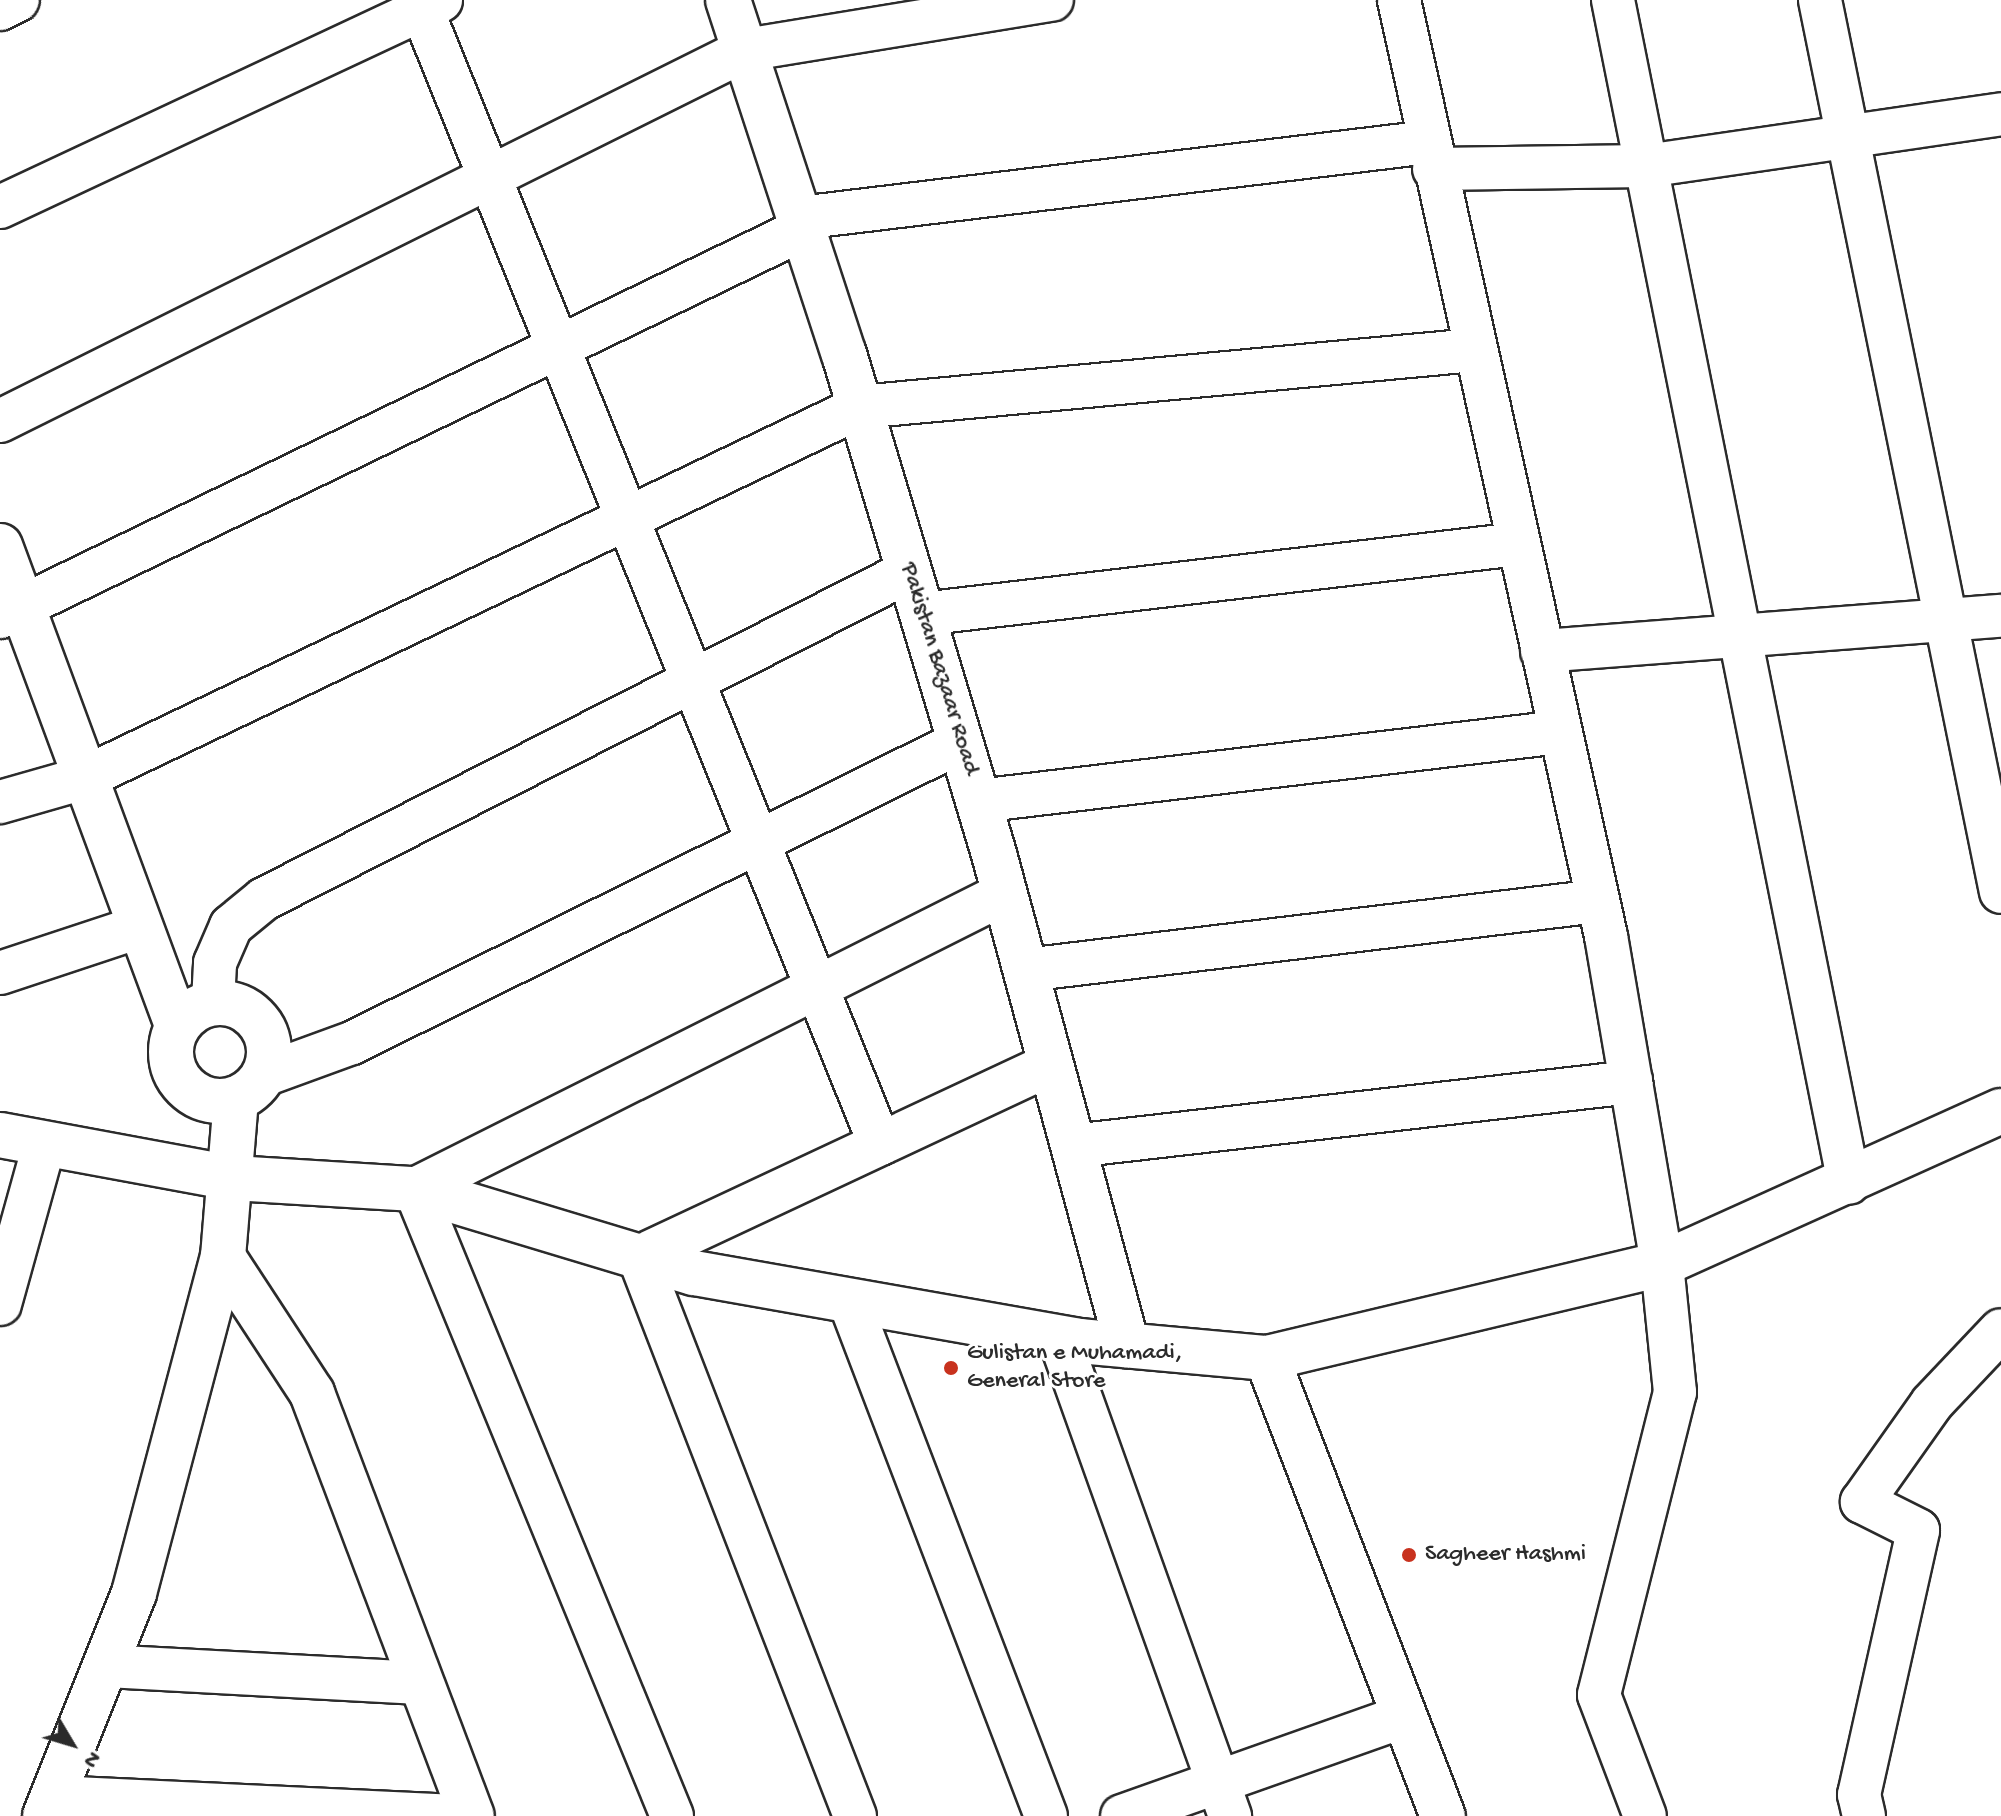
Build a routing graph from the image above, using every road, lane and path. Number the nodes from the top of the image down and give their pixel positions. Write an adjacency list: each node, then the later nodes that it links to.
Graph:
1 (18, 0): 8 (street)
2 (728, 0): 9 (street, Pakistan Bazaar Road)
3 (1052, 0): 9 (street)
4 (1399, 0): 12 (street)
5 (1613, 0): 13 (street)
6 (1820, 0): 11 (street)
7 (431, 5): 14 (street); 15 (street)
8 (0, 9)
9 (745, 50): 14 (street); 16 (street, Pakistan Bazaar Road)
10 (2001, 114): 11 (street)
11 (1848, 136): 13 (street); 28 (street)
12 (1431, 156): 13 (street); 16 (street); 18 (street)
13 (1646, 166): 29 (street)
14 (490, 178): 17 (street); 20 (street)
15 (0, 207)
16 (801, 224): 17 (street); 19 (street, Pakistan Bazaar Road)
17 (559, 349): 21 (street); 25 (street)
18 (1475, 350): 19 (street); 22 (street)
19 (860, 407): 21 (street); 24 (street, Pakistan Bazaar Road)
20 (0, 421)
21 (627, 519): 31 (street); 34 (street)
22 (1518, 544): 26 (street); 30 (street)
23 (0, 546): 25 (street)
24 (909, 571): 26 (street, Pakistan Bazaar Road); 31 (street)
25 (12, 613): 34 (street)
26 (922, 614): 33 (street, Pakistan Bazaar Road)
27 (2001, 616): 28 (street)
28 (1946, 620): 29 (street); 38 (street)
29 (1740, 636): 30 (street); 55 (street)
30 (1542, 651): 32 (street)
31 (693, 680): 37 (street); 45 (street)
32 (1560, 732): 35 (street); 40 (street)
33 (960, 742): 35 (street, Pakistan Bazaar Road); 37 (street)
34 (84, 778): 36 (street); 41 (street)
35 (978, 801): 39 (street, Pakistan Bazaar Road)
36 (0, 802)
37 (757, 842): 44 (street); 48 (street)
38 (2001, 892)
39 (1005, 893): 42 (street, Pakistan Bazaar Road); 44 (street)
40 (1598, 901): 42 (street); 47 (street)
41 (139, 927): 43 (street); 45 (street)
42 (1026, 970): 46 (street, Pakistan Bazaar Road)
43 (0, 973)
44 (816, 988): 51 (street); 56 (street)
45 (195, 1014): 48 (street); 48 (street)
46 (1051, 1064): 51 (street); 53 (street, Pakistan Bazaar Road)
47 (1631, 1082): 53 (street); 59 (street)
48 (250, 1087): 54 (street)
49 (2001, 1111): 55 (street)
50 (0, 1135): 52 (street)
51 (880, 1144): 58 (street)
52 (44, 1145): 54 (street); 61 (street)
53 (1073, 1146): 64 (street, Pakistan Bazaar Road)
54 (233, 1178): 56 (street); 57 (street)
55 (1849, 1183): 59 (street)
56 (415, 1189): 58 (street); 73 (street)
57 (223, 1257): 66 (street); 67 (street)
58 (639, 1257): 60 (street); 74 (street)
59 (1662, 1264): 65 (street); 78 (street)
60 (849, 1300): 63 (street); 75 (street)
61 (0, 1304)
62 (2001, 1330): 79 (street)
63 (1059, 1337): 64 (street); 69 (street)
64 (1127, 1345): 65 (street)
65 (1267, 1358): 68 (street)
66 (105, 1666): 67 (street); 70 (street)
67 (422, 1683): 72 (street)
68 (1405, 1716): 69 (street); 77 (street)
69 (1224, 1799): 76 (street)
70 (49, 1806): 71 (street)
71 (462, 1816)
72 (472, 1816)
73 (672, 1816)
74 (855, 1816)
75 (1046, 1816)
76 (1122, 1816)
77 (1443, 1816)
78 (1645, 1816)
79 (1864, 1816)

